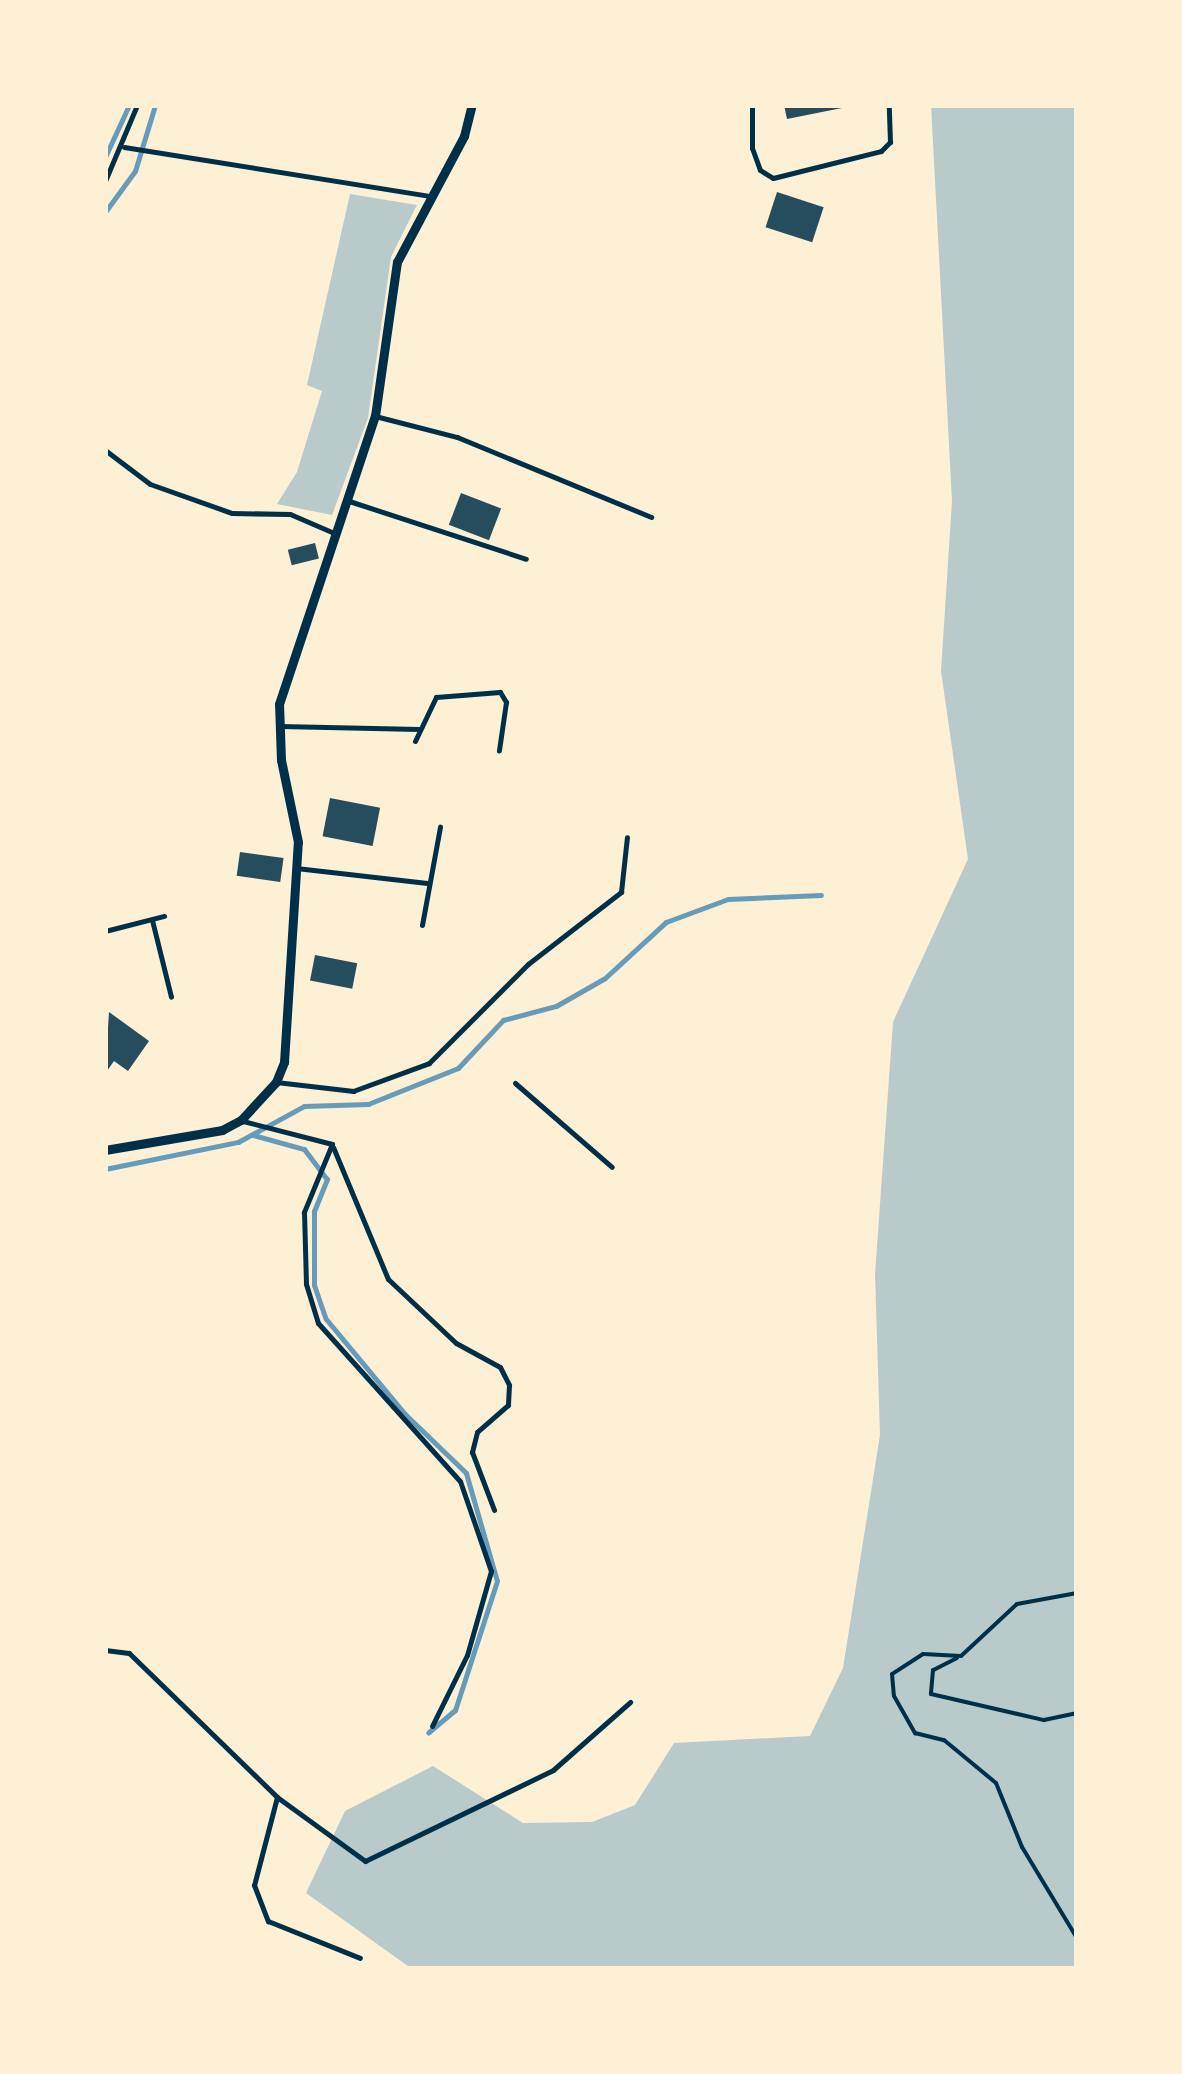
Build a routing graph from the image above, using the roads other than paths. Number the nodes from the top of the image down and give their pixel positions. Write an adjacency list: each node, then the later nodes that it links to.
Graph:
1 (136, 105): 5 (lane)
2 (472, 105): 7 (street)
3 (752, 105): 4 (lane)
4 (889, 105)
5 (124, 147): 6 (lane); 7 (lane)
6 (105, 181)
7 (430, 196): 8 (street)
8 (375, 416): 10 (street); 11 (lane)
9 (105, 450): 12 (lane)
10 (346, 500): 12 (street); 13 (lane)
11 (650, 517)
12 (334, 533): 14 (street)
13 (526, 559)
14 (277, 726): 15 (lane); 20 (street)
15 (420, 730): 16 (lane); 17 (lane)
16 (414, 741)
17 (499, 750)
18 (440, 827): 21 (lane)
19 (628, 837): 27 (lane)
20 (296, 868): 21 (lane); 27 (street)
21 (427, 883): 24 (lane)
22 (164, 916): 23 (lane)
23 (152, 920): 25 (lane); 26 (lane)
24 (422, 924)
25 (105, 931)
26 (171, 997)
27 (276, 1082): 29 (street)
28 (515, 1083): 32 (lane)
29 (246, 1121): 30 (lane); 31 (street)
30 (332, 1144): 33 (lane); 36 (lane)
31 (105, 1150)
32 (612, 1167)
33 (494, 1510)
34 (105, 1650): 37 (lane)
35 (630, 1702): 37 (lane)
36 (432, 1726)
37 (278, 1797): 38 (lane)
38 (360, 1958)

